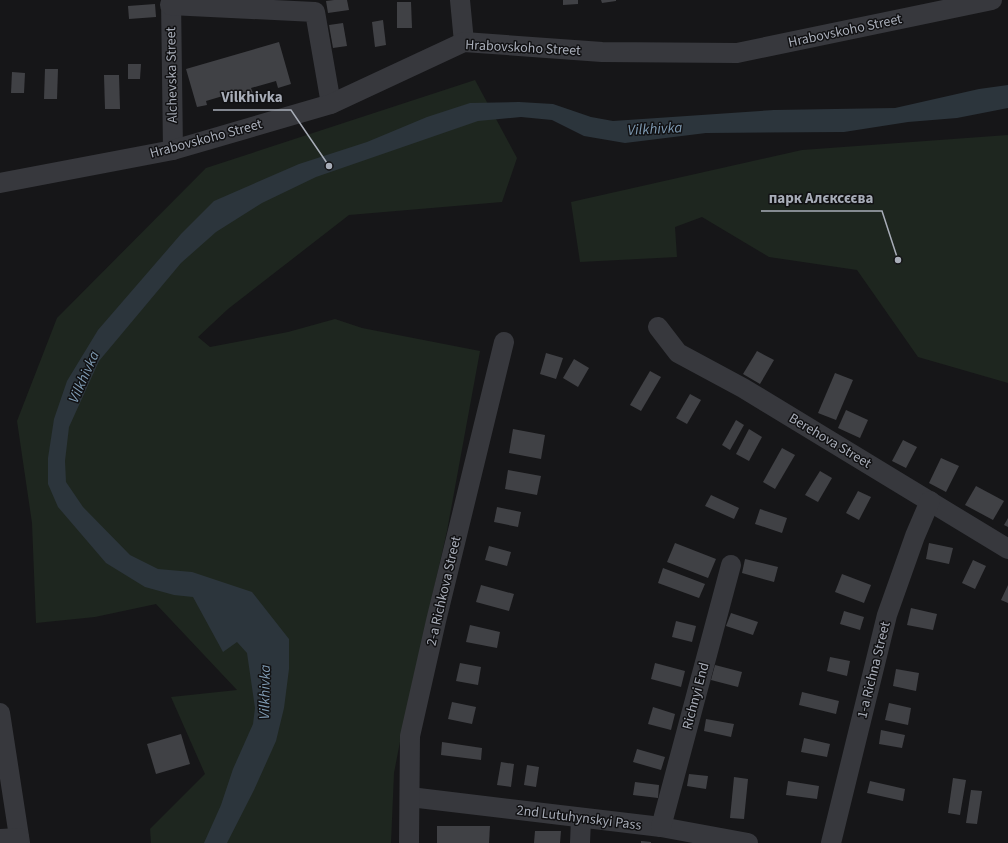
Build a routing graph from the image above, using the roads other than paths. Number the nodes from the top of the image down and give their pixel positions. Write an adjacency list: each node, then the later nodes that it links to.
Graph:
1 (460, 0): 4 (street)
2 (992, 0): 4 (street, Hrabovskoho Street)
3 (171, 3): 5 (street); 6 (street, Alchevska Street)
4 (464, 42): 5 (street, Hrabovskoho Street)
5 (331, 104): 6 (street, Hrabovskoho Street)
6 (173, 150): 7 (street, Hrabovskoho Street)
7 (0, 183)
8 (658, 327): 10 (street, Berehova Street)
9 (504, 342): 14 (street, 2-a Richkova Street)
10 (930, 502): 11 (street, Berehova Street); 21 (street, 1-a Richna Street)
11 (1008, 549)
12 (731, 565): 16 (street, Richnyi End)
13 (0, 713): 17 (street)
14 (410, 797): 15 (street, 2nd Lutuhynskyi Pass); 18 (street, 2-a Richkova Street)
15 (581, 819): 16 (street, 2nd Lutuhynskyi Pass); 19 (street)
16 (661, 827): 20 (street, 2nd Lutuhynskyi Pass)
17 (13, 840)
18 (409, 843)
19 (580, 843)
20 (748, 843)
21 (831, 843)

